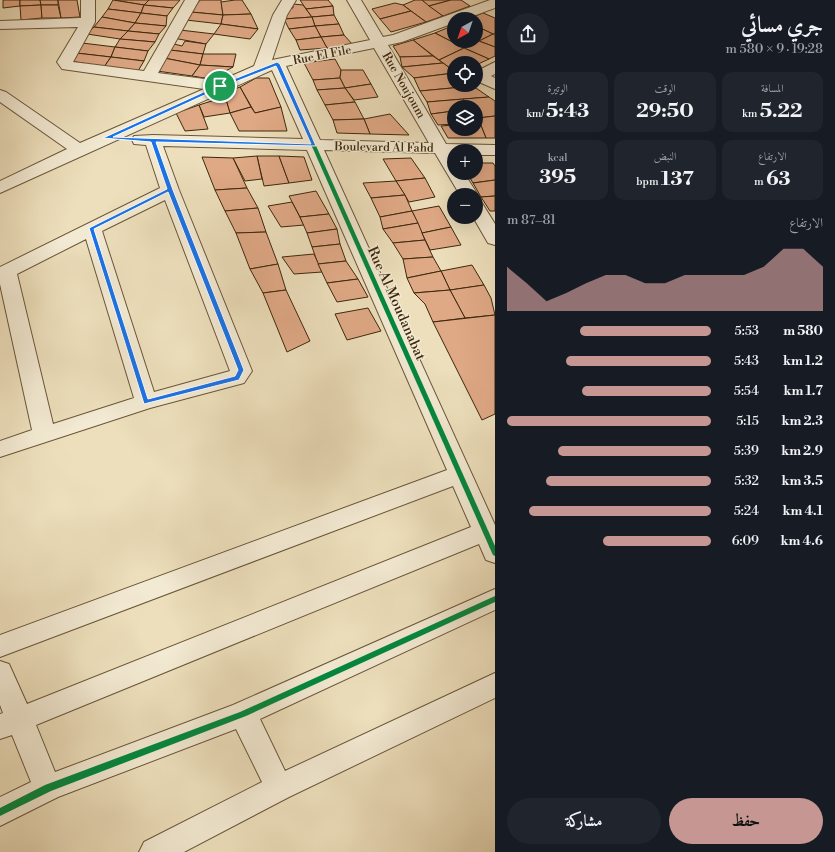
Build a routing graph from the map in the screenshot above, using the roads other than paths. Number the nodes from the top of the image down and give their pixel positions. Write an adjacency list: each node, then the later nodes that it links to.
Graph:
1 (88, 0): 8 (street)
2 (192, 0): 13 (street)
3 (271, 0): 7 (street)
4 (289, 0): 7 (street)
5 (354, 0): 10 (street, Rue Noujoum)
6 (488, 5): 10 (street, Rue El File)
7 (280, 15): 11 (street)
8 (88, 22): 9 (street); 13 (street)
9 (0, 25)
10 (380, 43): 11 (street, Rue El File); 20 (street, Rue Noujoum)
11 (269, 66): 15 (street, Rue El File); 19 (street, Rue Al Moudanabat)
12 (495, 67): 14 (street)
13 (149, 76): 15 (street)
14 (495, 84)
15 (220, 86): 17 (street, Rue El File)
16 (0, 95): 21 (street)
17 (106, 138): 18 (street, Boulevard Al Fahd); 21 (street, Rue El File)
18 (153, 140): 19 (street, Boulevard Al Fahd); 25 (street)
19 (314, 145): 20 (street, Boulevard Al Fahd); 33 (street, Rue Al Moudanabat)
20 (440, 148): 22 (street, Boulevard Al Fahd); 23 (street, Rue Noujoum)
21 (79, 150): 24 (street, Rue El File)
22 (495, 150)
23 (447, 159)
24 (0, 188)
25 (170, 190): 27 (street); 30 (street)
26 (483, 219): 28 (street)
27 (92, 228): 29 (street); 30 (street)
28 (495, 239)
29 (4, 273): 31 (street)
30 (146, 402): 31 (street)
31 (44, 434): 32 (street)
32 (0, 449)
33 (460, 474): 34 (street, Rue Al Moudanabat); 36 (street)
34 (490, 542): 40 (street)
35 (495, 600): 39 (street)
36 (0, 646)
37 (0, 672): 40 (street)
38 (495, 685): 42 (street)
39 (243, 714): 41 (street); 42 (street)
40 (9, 723): 41 (street)
41 (48, 788): 43 (street)
42 (279, 788): 44 (street)
43 (0, 812)
44 (154, 852)

